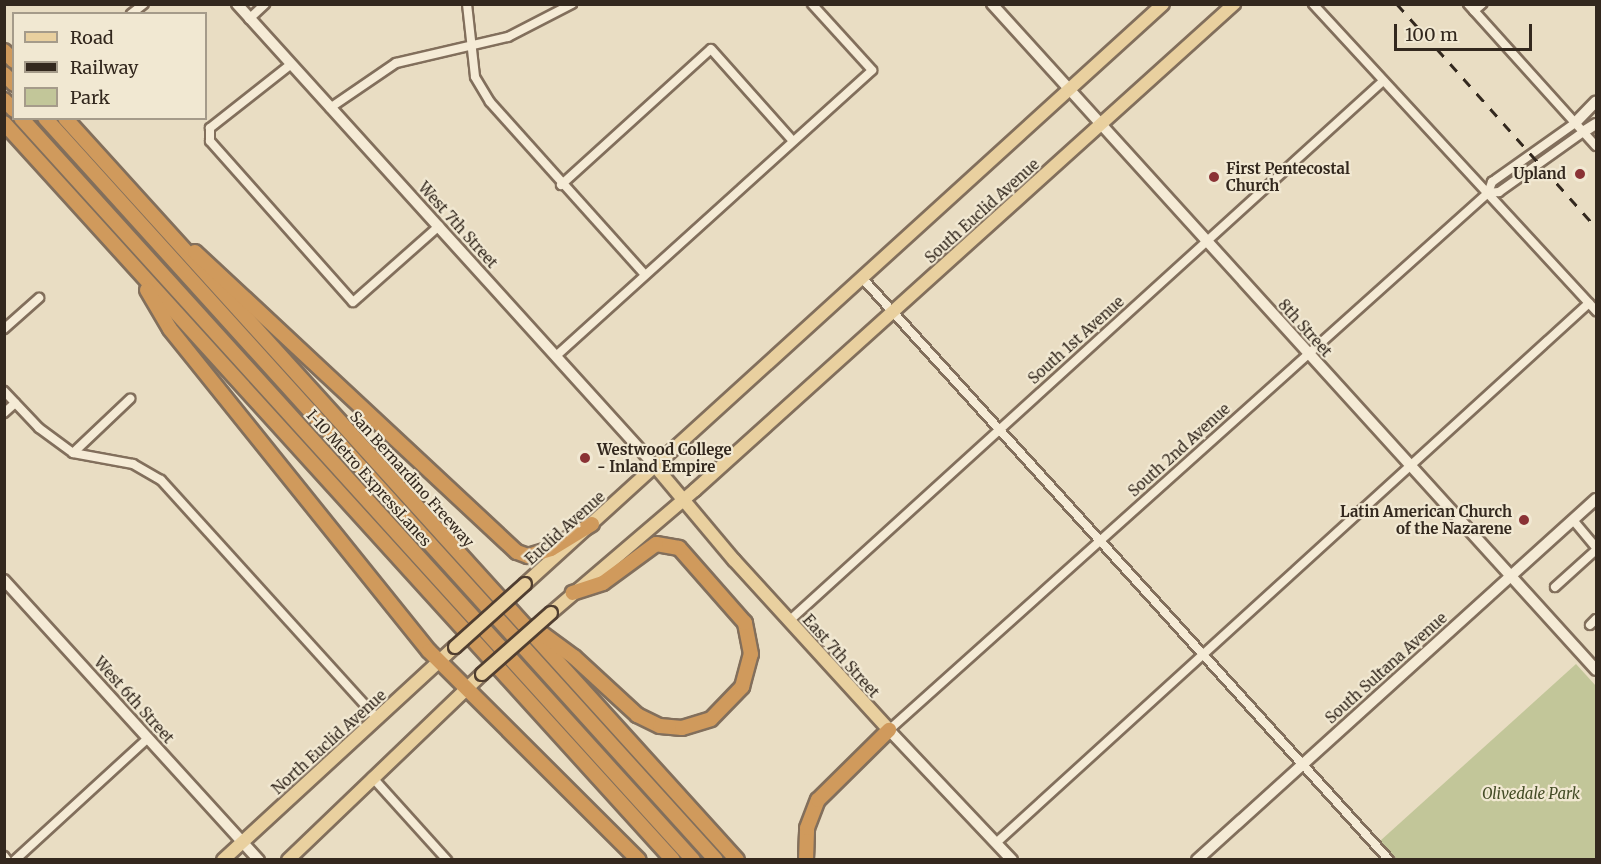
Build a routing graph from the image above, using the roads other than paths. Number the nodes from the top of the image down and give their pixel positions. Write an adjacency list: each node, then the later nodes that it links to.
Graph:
1 (237, 4): 13 (street, West 7th Street)
2 (265, 4): 13 (street)
3 (467, 4): 14 (street)
4 (572, 4): 14 (street)
5 (812, 4): 28 (street)
6 (992, 4): 17 (street, 8th Street)
7 (1163, 4): 17 (main road, South Euclid Avenue)
8 (1234, 4): 26 (main road, South Euclid Avenue)
9 (1313, 4): 16 (street)
10 (1468, 4): 12 (street)
11 (1482, 4): 12 (street)
12 (1474, 11): 24 (street)
13 (249, 19): 15 (street, West 7th Street)
14 (471, 46): 19 (street); 30 (street)
15 (290, 65): 19 (street, West 7th Street); 33 (street)
16 (1383, 81): 31 (street); 34 (street, South 1st Avenue)
17 (1068, 89): 26 (street, 8th Street); 37 (main road, South Euclid Avenue)
18 (1596, 101): 24 (street)
19 (330, 108): 33 (street, West 7th Street)
20 (23, 120): 88 (highway, I-10 Metro ExpressLanes)
21 (47, 120): 89 (highway, I-10 Metro ExpressLanes)
22 (67, 120): 32 (highway, San Bernardino Freeway)
23 (4, 123): 35 (highway)
24 (1575, 123): 27 (street); 31 (street, South 2nd Avenue)
25 (1596, 124): 27 (street)
26 (1101, 125): 34 (street, 8th Street); 40 (main road, South Euclid Avenue)
27 (1583, 132): 29 (street); 31 (street, South 2nd Avenue)
28 (793, 141): 30 (street); 36 (street)
29 (1596, 146)
30 (561, 185): 36 (street)
31 (1488, 193): 39 (street); 43 (street, South 2nd Avenue)
32 (144, 207): 57 (highway); 64 (highway, San Bernardino Freeway)
33 (438, 226): 44 (street, West 7th Street)
34 (1207, 240): 43 (street, 8th Street); 50 (street, South 1st Avenue)
35 (135, 267): 70 (highway); 87 (highway)
36 (645, 275): 44 (street)
37 (863, 279): 40 (street); 48 (main road, South Euclid Avenue)
38 (39, 298): 42 (street)
39 (1589, 303): 41 (street); 52 (street)
40 (892, 311): 50 (street); 55 (main road, South Euclid Avenue)
41 (1596, 311)
42 (4, 329)
43 (1307, 352): 52 (street, 8th Street); 58 (street, South 2nd Avenue)
44 (556, 356): 53 (street, West 7th Street)
45 (4, 391): 47 (street)
46 (130, 399): 51 (street)
47 (15, 403): 49 (street); 51 (street)
48 (722, 407): 53 (main road, Euclid Avenue)
49 (4, 412)
50 (999, 429): 58 (street); 66 (street, South 1st Avenue)
51 (73, 453): 73 (street)
52 (1411, 465): 60 (street, 8th Street); 69 (street)
53 (655, 466): 55 (main road, East 7th Street); 57 (main road, Euclid Avenue)
54 (1596, 499): 56 (street, South Sultana Avenue)
55 (683, 500): 63 (main road); 66 (main road, East 7th Street)
56 (1573, 520): 59 (street); 60 (street, South Sultana Avenue)
57 (592, 524): 68 (main road, Euclid Avenue, bridge)
58 (1100, 540): 69 (street); 74 (street, South 2nd Avenue)
59 (1596, 548): 62 (street)
60 (1512, 575): 71 (street, 8th Street); 76 (street, South Sultana Avenue)
61 (4, 580): 75 (street, West 6th Street)
62 (1555, 587)
63 (573, 594): 64 (highway); 72 (main road, bridge)
64 (511, 612): 90 (highway, San Bernardino Freeway)
65 (1596, 619): 67 (street)
66 (789, 621): 74 (main road, East 7th Street)
67 (1590, 625)
68 (454, 647): 70 (main road, North Euclid Avenue)
69 (1203, 654): 76 (street); 79 (street)
70 (439, 662): 72 (highway); 73 (main road, North Euclid Avenue)
71 (1596, 670)
72 (465, 688): 77 (main road); 86 (highway)
73 (377, 718): 78 (main road, North Euclid Avenue)
74 (889, 730): 79 (street, East 7th Street); 91 (highway)
75 (148, 738): 78 (street, West 6th Street); 81 (street)
76 (1303, 764): 80 (street, South Sultana Avenue); 93 (street)
77 (372, 777): 84 (main road); 85 (street)
78 (243, 841): 82 (main road, North Euclid Avenue); 83 (street, West 6th Street)
79 (996, 843): 92 (street, East 7th Street)
80 (1200, 858)
81 (15, 860)
82 (223, 860)
83 (259, 860)
84 (288, 860)
85 (447, 860)
86 (639, 860)
87 (673, 860)
88 (693, 860)
89 (716, 860)
90 (737, 860)
91 (806, 860)
92 (1012, 860)
93 (1389, 860)

